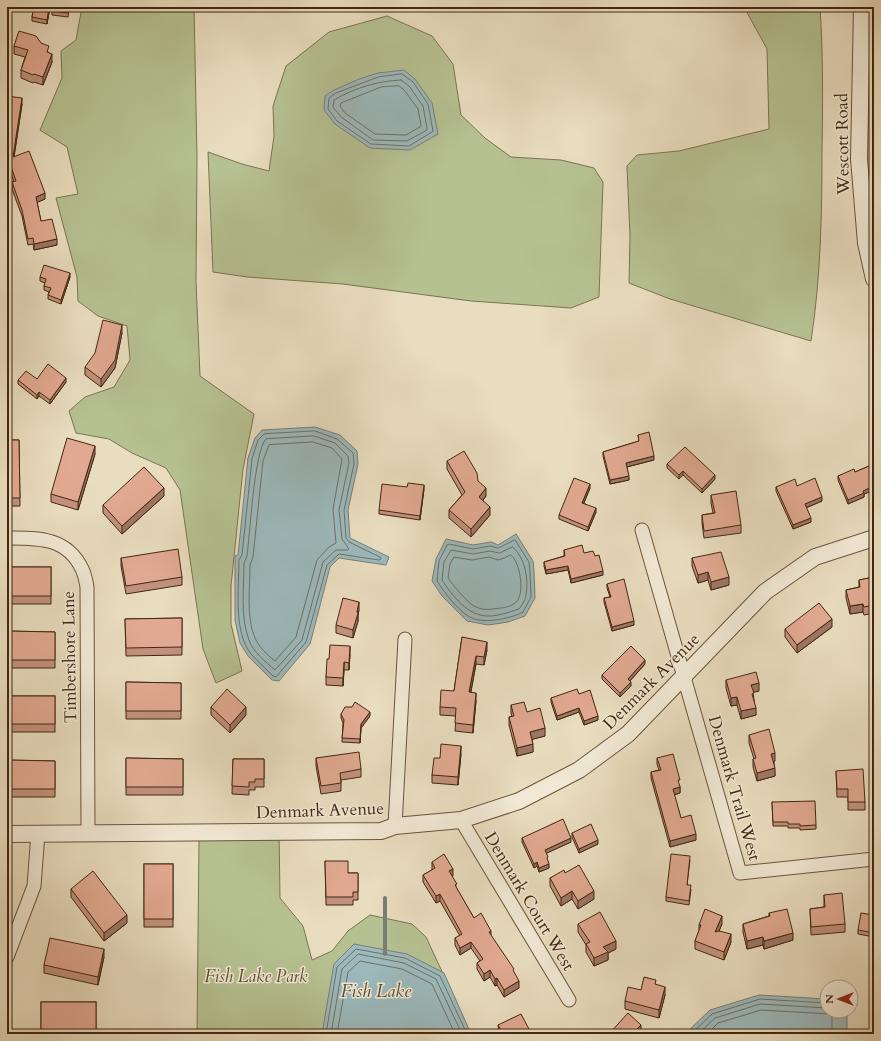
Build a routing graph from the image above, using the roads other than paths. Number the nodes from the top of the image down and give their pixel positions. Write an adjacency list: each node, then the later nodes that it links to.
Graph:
1 (862, 7): 2 (street, Wescott Road)
2 (868, 35): 3 (street, Wescott Road)
3 (874, 279)
4 (642, 530): 8 (street)
5 (7, 538): 12 (street, Timbershore Lane)
6 (874, 538): 8 (street, Denmark Avenue)
7 (405, 639): 10 (street)
8 (684, 677): 9 (street, Denmark Avenue); 14 (street, Denmark Trail West)
9 (461, 820): 10 (street, Denmark Avenue); 16 (street, Denmark Court West)
10 (394, 826): 12 (street, Denmark Avenue)
11 (38, 833): 12 (street, Denmark Avenue); 13 (street, Denmark Avenue); 15 (street)
12 (88, 833)
13 (7, 834)
14 (874, 859)
15 (7, 957)
16 (569, 1000)

